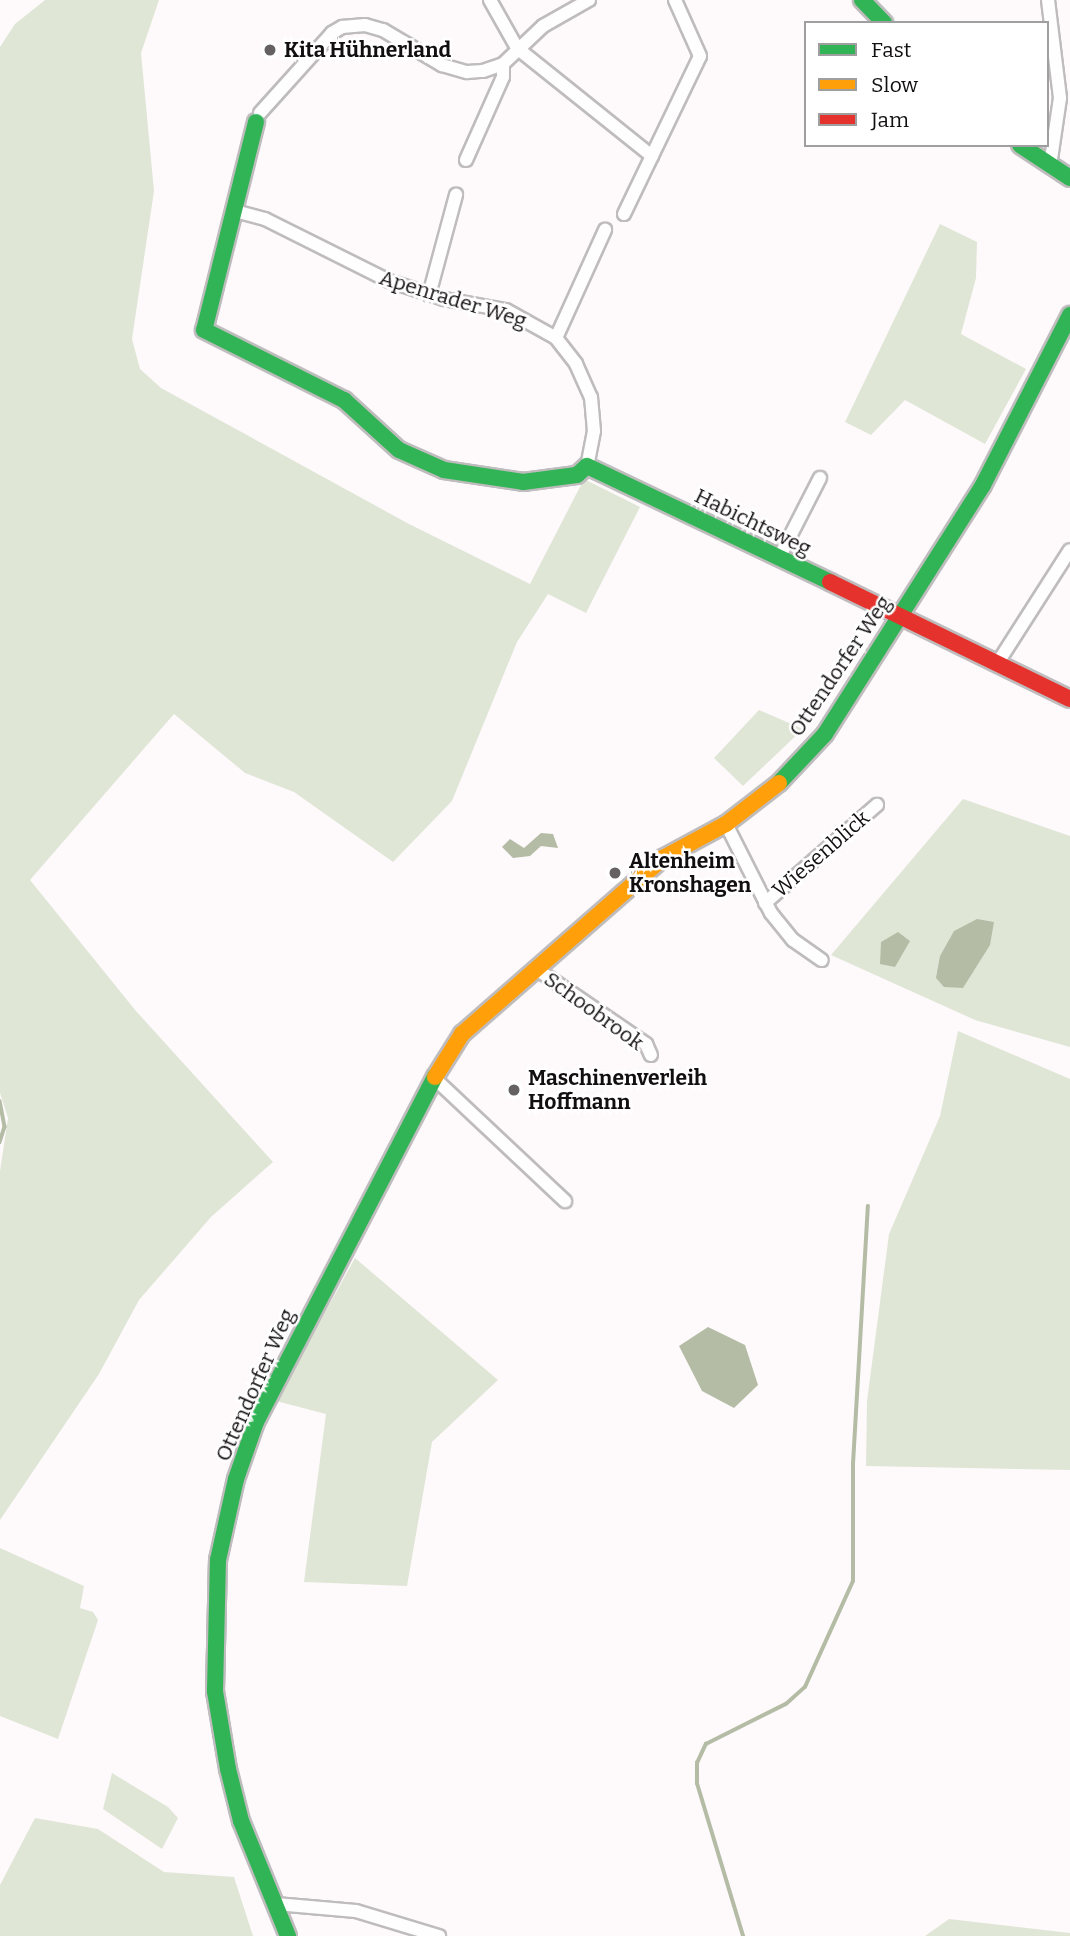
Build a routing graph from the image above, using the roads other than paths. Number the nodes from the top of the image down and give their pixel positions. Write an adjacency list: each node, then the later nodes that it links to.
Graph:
1 (490, 0): 7 (street)
2 (589, 0): 7 (street)
3 (675, 0): 11 (street)
4 (862, 0): 6 (main road)
5 (1048, 0): 13 (street)
6 (882, 21)
7 (517, 48): 8 (street); 11 (street)
8 (503, 64): 9 (street); 12 (street)
9 (258, 117): 16 (main road)
10 (1023, 147): 13 (main road)
11 (652, 156): 17 (street)
12 (466, 160)
13 (1050, 166): 14 (main road)
14 (1070, 178)
15 (456, 195): 19 (street)
16 (235, 211): 19 (street, Apenrader Weg); 22 (main road)
17 (624, 214)
18 (605, 230): 21 (street)
19 (429, 295): 21 (street, Apenrader Weg)
20 (1070, 315): 26 (main road, Ottendorfer Weg)
21 (556, 338): 22 (street, Apenrader Weg)
22 (587, 466): 25 (main road, Habichtsweg)
23 (820, 478): 25 (street)
24 (1070, 550): 27 (street)
25 (779, 558): 26 (main road, Habichtsweg)
26 (900, 616): 27 (main road, Habichtsweg); 30 (main road, Ottendorfer Weg)
27 (997, 664): 28 (main road, Habichtsweg)
28 (1070, 699)
29 (877, 805): 31 (street, Wiesenblick)
30 (726, 824): 31 (street, Wiesenblick); 33 (main road, Ottendorfer Weg)
31 (765, 903): 32 (street, Wiesenblick)
32 (822, 960)
33 (535, 968): 34 (street, Schoobrook); 35 (main road, Ottendorfer Weg)
34 (651, 1055)
35 (434, 1078): 36 (street); 37 (main road, Ottendorfer Weg)
36 (565, 1201)
37 (276, 1904): 38 (main road, Ottendorfer Weg); 39 (street)
38 (288, 1936)
39 (439, 1936)

